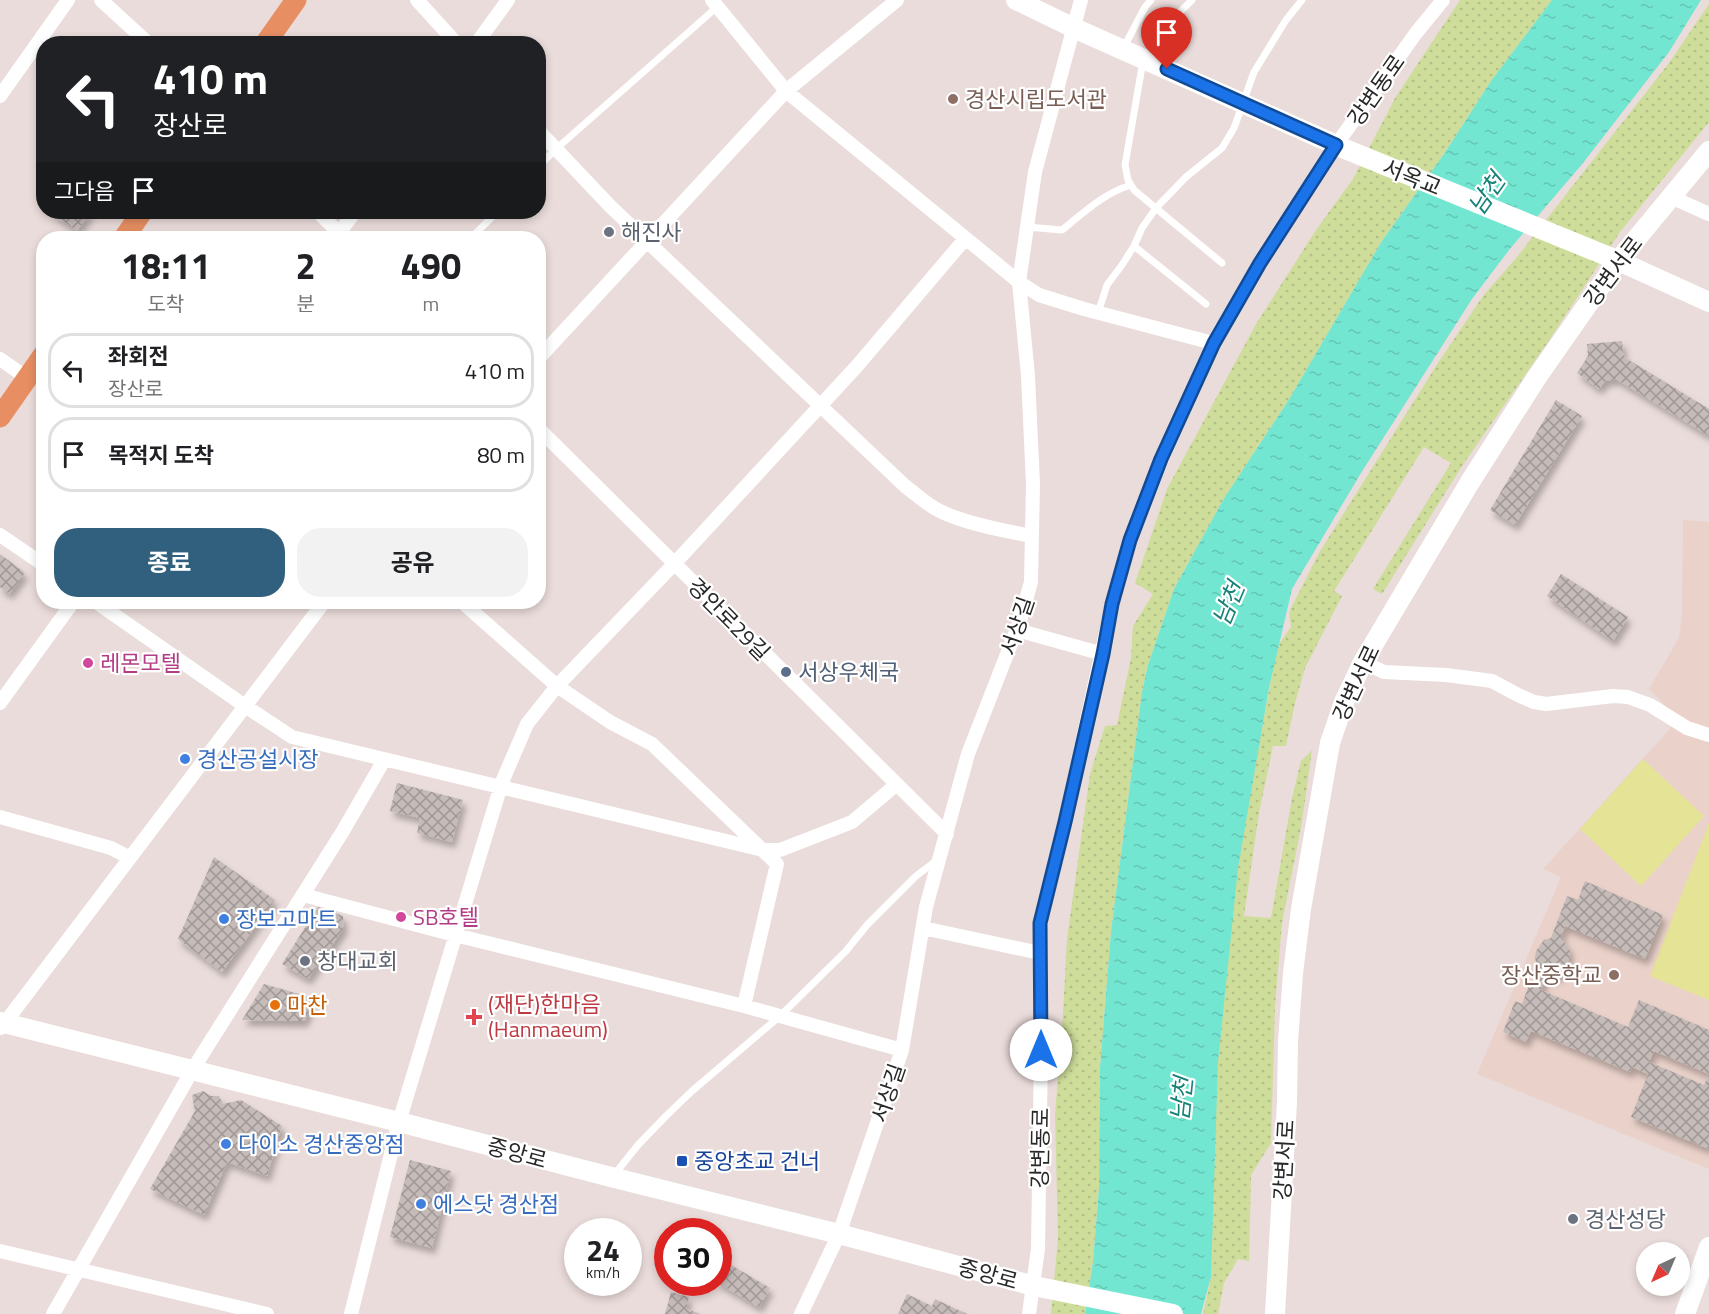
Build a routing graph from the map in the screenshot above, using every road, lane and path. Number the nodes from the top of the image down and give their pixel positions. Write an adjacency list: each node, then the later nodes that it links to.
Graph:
1 (68, 0): 15 (street)
2 (100, 0): 16 (street)
3 (296, 0): 17 (main road)
4 (417, 0): 18 (street)
5 (507, 0): 19 (street)
6 (897, 0): 23 (street)
7 (1016, 0): 14 (street, 서옥교)
8 (1081, 0): 14 (street, 서상길)
9 (1151, 0): 21 (lane)
10 (1192, 0): 22 (lane)
11 (1302, 0): 25 (lane)
12 (1443, 0): 27 (street, 강변동로)
13 (715, 3): 23 (street); 28 (lane)
14 (1074, 28): 21 (street, 서옥교); 37 (street, 서상길)
15 (42, 36)
16 (140, 36)
17 (271, 36)
18 (450, 36)
19 (482, 36)
20 (36, 45): 24 (street)
21 (1122, 49): 22 (street, 서옥교)
22 (1146, 60): 25 (street, 서옥교); 31 (lane)
23 (786, 91): 40 (street); 41 (street)
24 (0, 96)
25 (1243, 104): 27 (street, 서옥교); 33 (lane)
26 (546, 138): 28 (street)
27 (1341, 147): 43 (street, 서옥교); 49 (street, 강변동로)
28 (556, 149): 30 (lane); 41 (street)
29 (1709, 151): 32 (street, 강변서로)
30 (546, 159)
31 (1131, 185): 33 (lane); 37 (lane)
32 (1671, 197): 34 (street); 43 (street, 강변서로)
33 (1156, 208): 42 (lane); 44 (lane)
34 (1709, 214)
35 (324, 219): 38 (street)
36 (490, 219): 39 (lane)
37 (1027, 227): 45 (street, 서상길)
38 (334, 231)
39 (478, 231)
40 (965, 239): 45 (street); 54 (street)
41 (648, 242): 50 (street); 54 (street)
42 (1134, 246): 47 (lane); 48 (lane)
43 (1615, 259): 46 (street, 서옥교); 67 (street, 강변서로)
44 (1222, 263)
45 (1019, 282): 48 (street); 58 (street, 서상길)
46 (1709, 302)
47 (1206, 304)
48 (1098, 313): 49 (street)
49 (1214, 343): 66 (street, 강변동로)
50 (546, 350)
51 (0, 360): 53 (street)
52 (36, 365): 53 (main road)
53 (27, 378): 55 (main road)
54 (820, 405): 58 (street); 60 (street)
55 (0, 417)
56 (546, 436): 60 (street, 경안로29길)
57 (0, 535): 59 (street)
58 (1032, 536): 65 (street, 서상길)
59 (36, 560)
60 (674, 564): 68 (street); 73 (street, 경안로29길)
61 (68, 609): 69 (street)
62 (106, 609): 70 (street)
63 (319, 609): 70 (street)
64 (470, 609): 68 (street)
65 (1017, 630): 66 (street); 76 (street, 서상길)
66 (1103, 654): 83 (street, 강변동로)
67 (1363, 662): 71 (street); 102 (street, 강변서로)
68 (557, 686): 74 (street); 77 (street)
69 (0, 703)
70 (245, 706): 72 (street); 79 (street)
71 (1709, 735)
72 (384, 760): 74 (street); 80 (street)
73 (897, 784): 76 (street, 경안로29길); 77 (street)
74 (500, 787): 77 (street); 82 (street)
75 (0, 817): 79 (street)
76 (947, 834): 78 (street, 서상길)
77 (763, 850): 84 (street)
78 (940, 857): 81 (street, 서상길); 85 (lane)
79 (130, 858): 86 (street)
80 (303, 895): 82 (street); 88 (street)
81 (923, 928): 83 (street); 87 (street, 서상길)
82 (455, 935): 84 (street); 89 (street)
83 (1040, 953): 95 (street, 강변동로)
84 (744, 1006): 85 (street)
85 (780, 1016): 87 (street); 90 (lane)
86 (1, 1025): 88 (street, 중앙로)
87 (902, 1050): 91 (street, 서상길)
88 (193, 1069): 89 (street, 중앙로); 94 (street)
89 (399, 1122): 90 (street, 중앙로); 98 (street)
90 (611, 1177): 91 (street, 중앙로)
91 (839, 1234): 95 (street, 중앙로); 99 (street, 서상길)
92 (1709, 1247): 103 (street)
93 (0, 1251): 94 (street)
94 (77, 1269): 96 (street); 97 (street)
95 (1034, 1286): 100 (street, 강변동로); 101 (street, 중앙로)
96 (53, 1314)
97 (267, 1314)
98 (351, 1314)
99 (801, 1314)
100 (1029, 1314)
101 (1173, 1314)
102 (1275, 1314)
103 (1685, 1314)

